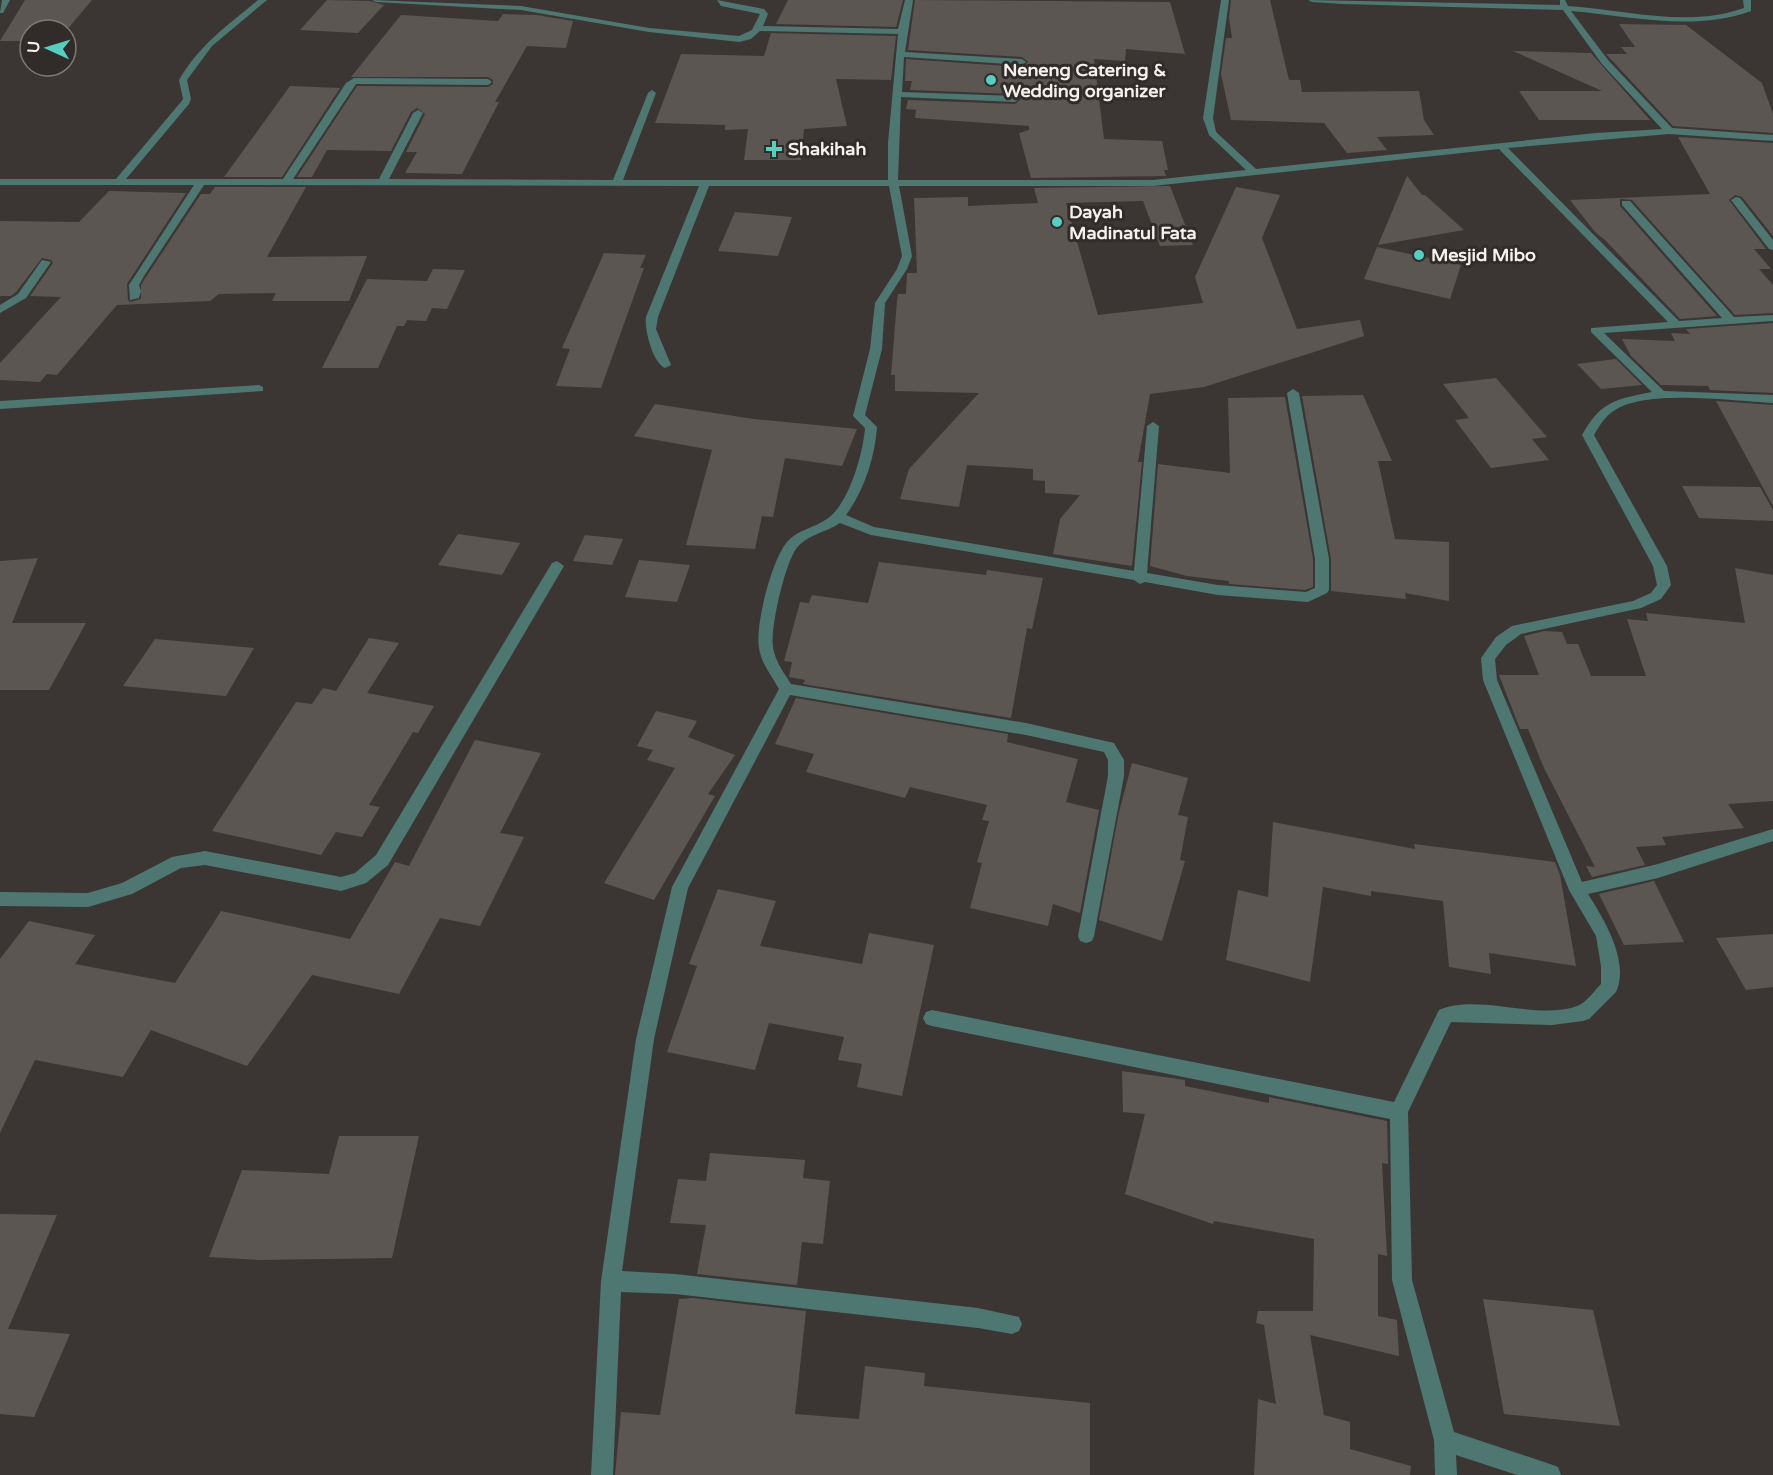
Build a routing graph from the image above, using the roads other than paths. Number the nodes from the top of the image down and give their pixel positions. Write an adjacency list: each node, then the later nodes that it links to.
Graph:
1 (6, 0): 10 (street)
2 (263, 0): 26 (street)
3 (376, 0): 11 (street)
4 (721, 0): 11 (street)
5 (909, 0): 12 (street)
6 (1225, 0): 23 (street)
7 (1312, 0): 9 (street)
8 (1747, 0): 9 (street)
9 (1564, 4): 20 (street)
10 (0, 11)
11 (759, 28): 12 (street)
12 (902, 32): 13 (street)
13 (900, 54): 14 (street); 17 (street)
14 (1022, 62)
15 (488, 82): 24 (street)
16 (651, 93): 29 (street)
17 (897, 94): 18 (street); 30 (street)
18 (1015, 99)
19 (418, 113): 28 (street)
20 (1669, 131): 21 (street); 22 (street)
21 (1773, 138)
22 (1502, 147): 23 (street); 40 (street)
23 (1255, 174): 30 (street)
24 (287, 181): 27 (street); 28 (street)
25 (0, 182): 26 (street)
26 (119, 182): 27 (street)
27 (201, 182): 36 (street)
28 (383, 182): 29 (street)
29 (617, 182): 31 (street)
30 (893, 182): 31 (street); 48 (street)
31 (705, 183): 41 (street)
32 (1736, 200): 34 (street)
33 (1626, 203): 39 (street)
34 (1773, 247)
35 (46, 262): 37 (street)
36 (134, 298)
37 (0, 310)
38 (1773, 318): 39 (street)
39 (1731, 321): 40 (street)
40 (1676, 324): 44 (street)
41 (665, 365)
42 (259, 388): 46 (street)
43 (1293, 393): 50 (street)
44 (1661, 394): 45 (street); 53 (street)
45 (1773, 399)
46 (0, 405)
47 (1153, 426): 50 (street)
48 (838, 517): 50 (street); 51 (street)
49 (557, 566): 54 (street)
50 (1140, 579)
51 (786, 689): 55 (street); 58 (street)
52 (1773, 835): 53 (street)
53 (1577, 890): 57 (street)
54 (0, 899)
55 (1086, 936)
56 (932, 1018): 57 (street)
57 (1400, 1112): 60 (street)
58 (611, 1281): 59 (street); 61 (street)
59 (1012, 1324)
60 (1445, 1440): 62 (street); 63 (street)
61 (602, 1475)
62 (1446, 1475)
63 (1550, 1475)

